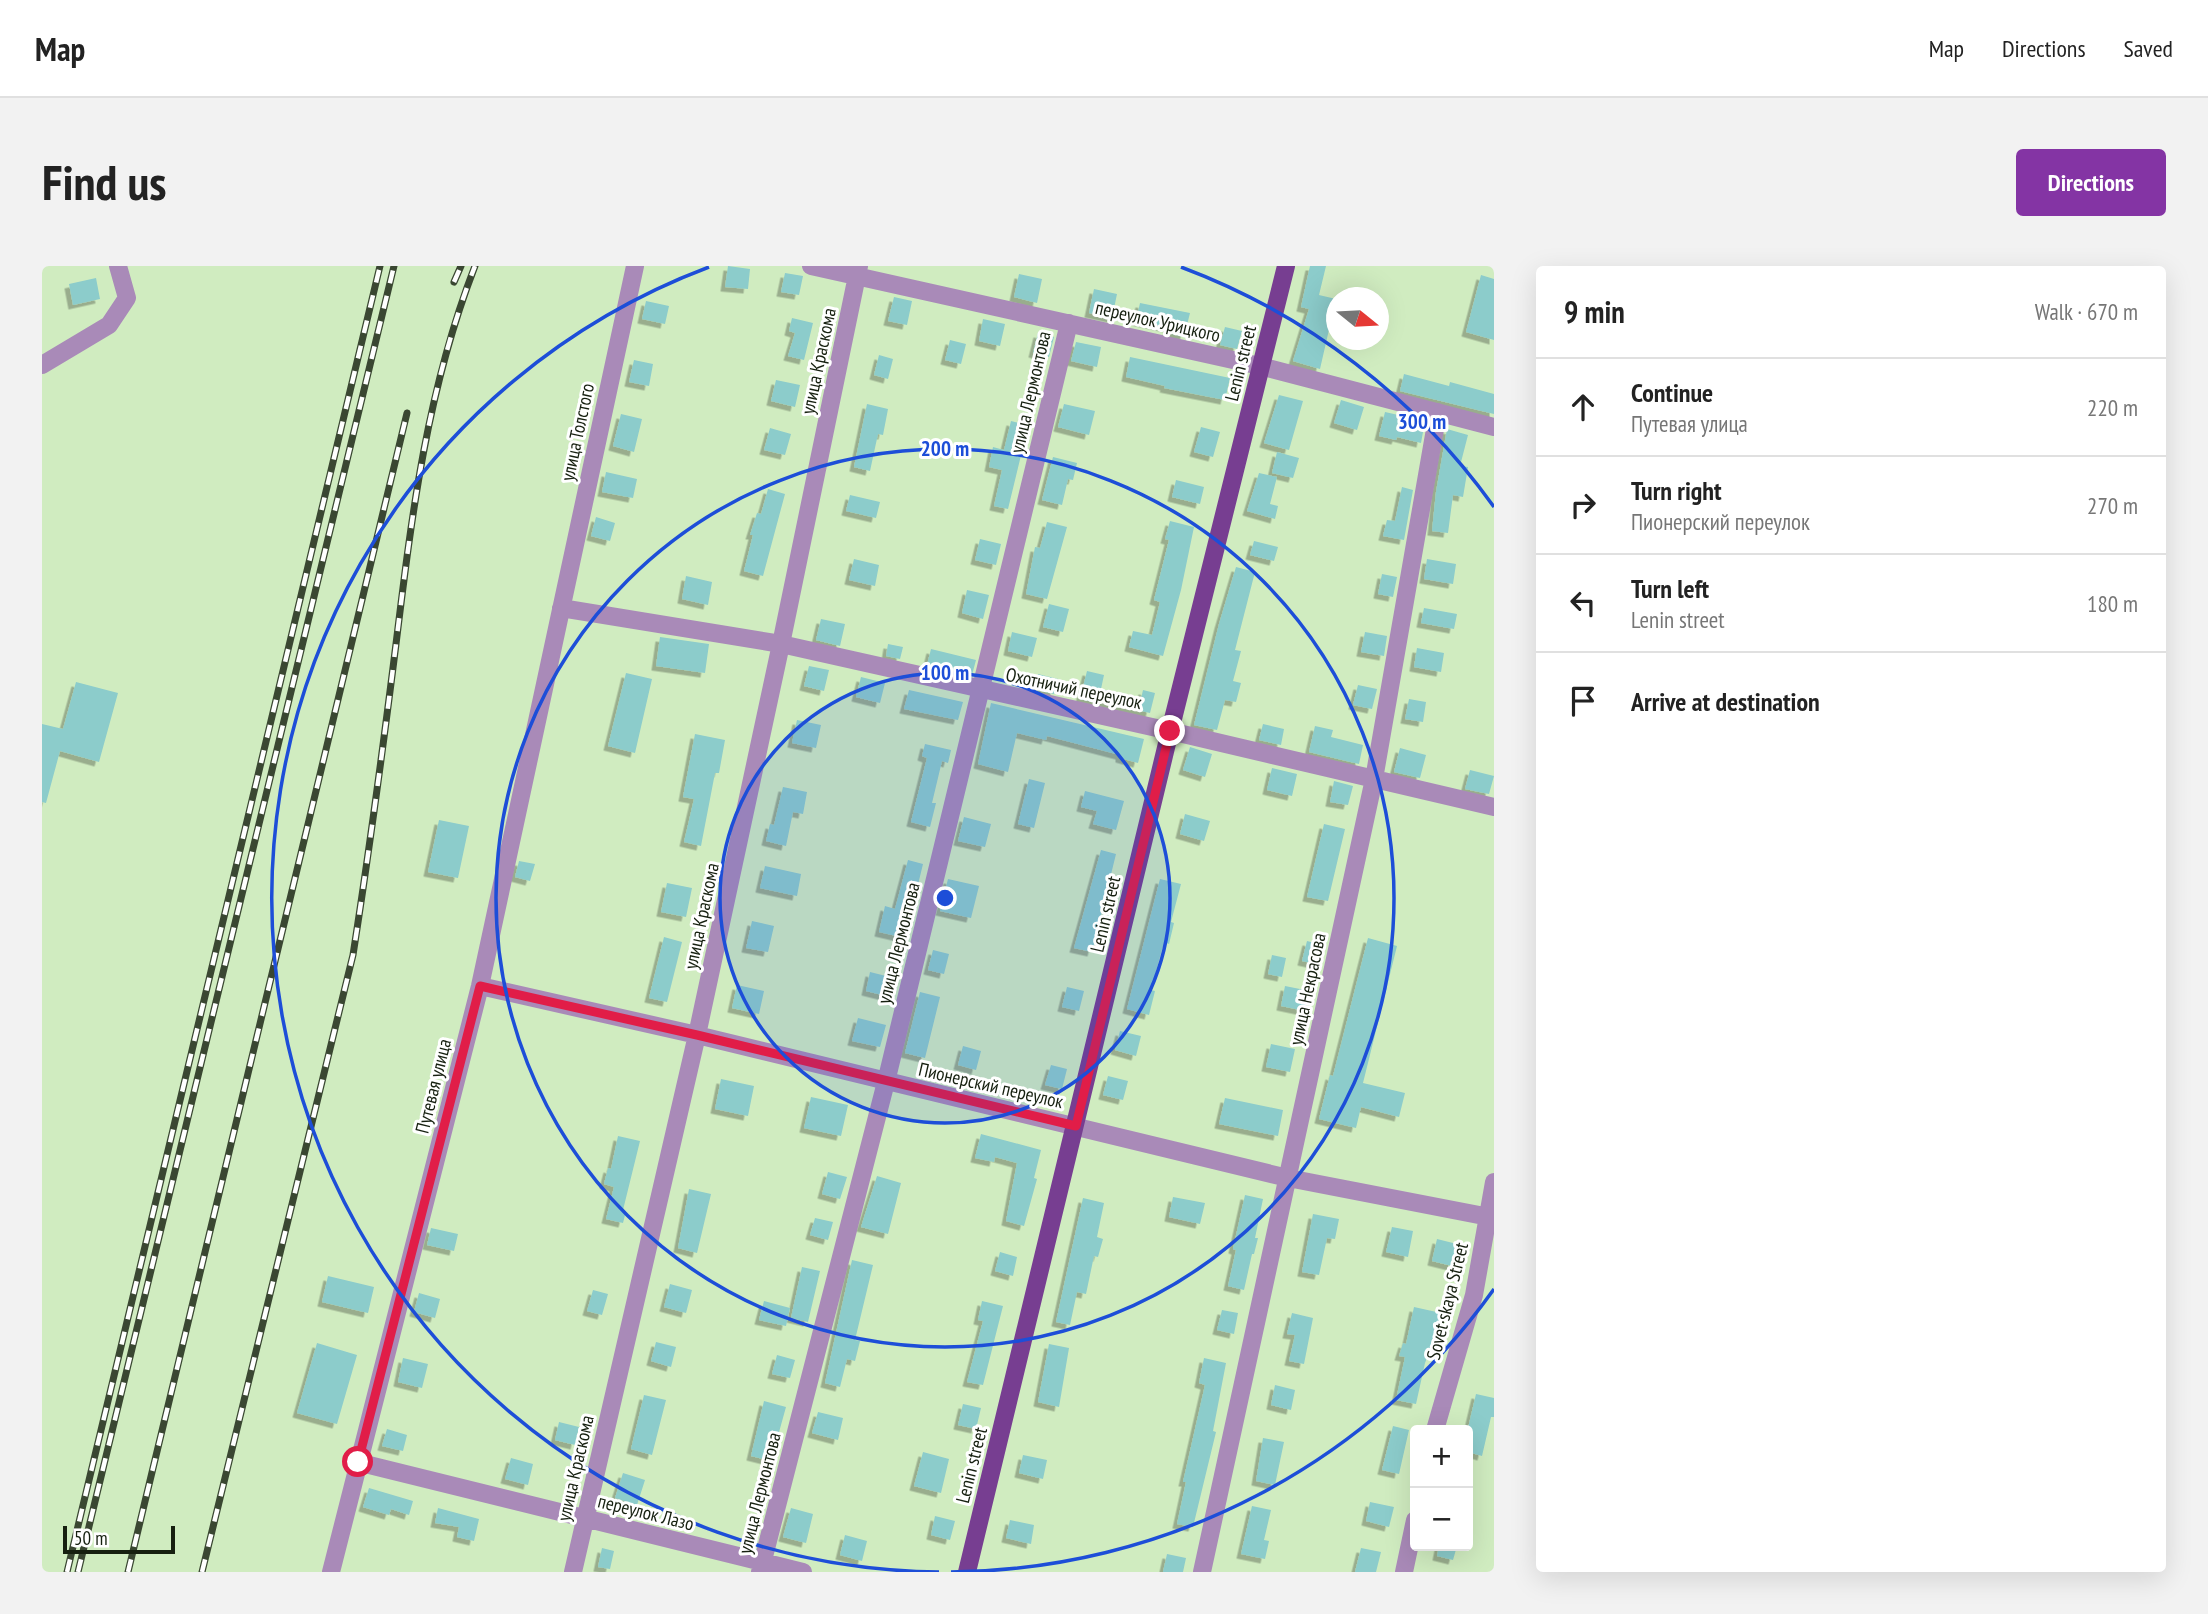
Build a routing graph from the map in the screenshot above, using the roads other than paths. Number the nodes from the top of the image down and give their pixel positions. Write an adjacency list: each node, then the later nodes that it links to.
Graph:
1 (118, 266): 7 (street)
2 (635, 266): 11 (street, улица Толстого)
3 (811, 266): 5 (street, переулок Урицкого)
4 (1286, 266): 8 (main road, Lenin street)
5 (858, 271): 6 (street, переулок Урицкого); 12 (street, улица Краскома)
6 (1069, 323): 8 (street, переулок Урицкого); 13 (street, улица Лермонтова)
7 (42, 365)
8 (1260, 366): 9 (street, переулок Урицкого); 14 (main road, Lenin street)
9 (1438, 412): 10 (street, переулок Урицкого); 15 (street, улица Некрасова)
10 (1494, 427)
11 (561, 608): 12 (street, Охотничий переулок); 17 (street, Путевая улица)
12 (781, 644): 13 (street, Охотничий переулок); 18 (street, улица Краскома)
13 (981, 690): 14 (street, Охотничий переулок); 19 (street, улица Лермонтова)
14 (1170, 731): 15 (street, Охотничий переулок); 20 (main road, Lenin street)
15 (1374, 779): 16 (street, Охотничий переулок); 21 (street, улица Некрасова)
16 (1494, 807)
17 (480, 986): 18 (street, Пионерский переулок); 25 (street, Путевая улица)
18 (697, 1035): 19 (street, Пионерский переулок); 26 (street, улица Краскома)
19 (886, 1082): 20 (street, Пионерский переулок); 28 (street, улица Лермонтова)
20 (1076, 1126): 21 (street, Пионерский переулок); 32 (main road, Lenin street)
21 (1287, 1178): 23 (street, Пионерский переулок); 33 (street, улица Некрасова)
22 (1494, 1182): 23 (street, Sovet·skaya Street)
23 (1492, 1217): 24 (street, Sovet·skaya Street)
24 (1436, 1425)
25 (358, 1462): 26 (street, переулок Лазо); 29 (street, Путевая улица)
26 (585, 1517): 28 (street, переулок Лазо); 30 (street, улица Краскома)
27 (1410, 1544): 34 (street)
28 (761, 1568): 31 (street, переулок Лазо)
29 (331, 1572)
30 (573, 1572)
31 (803, 1572)
32 (967, 1572)
33 (1202, 1572)
34 (1404, 1572)

